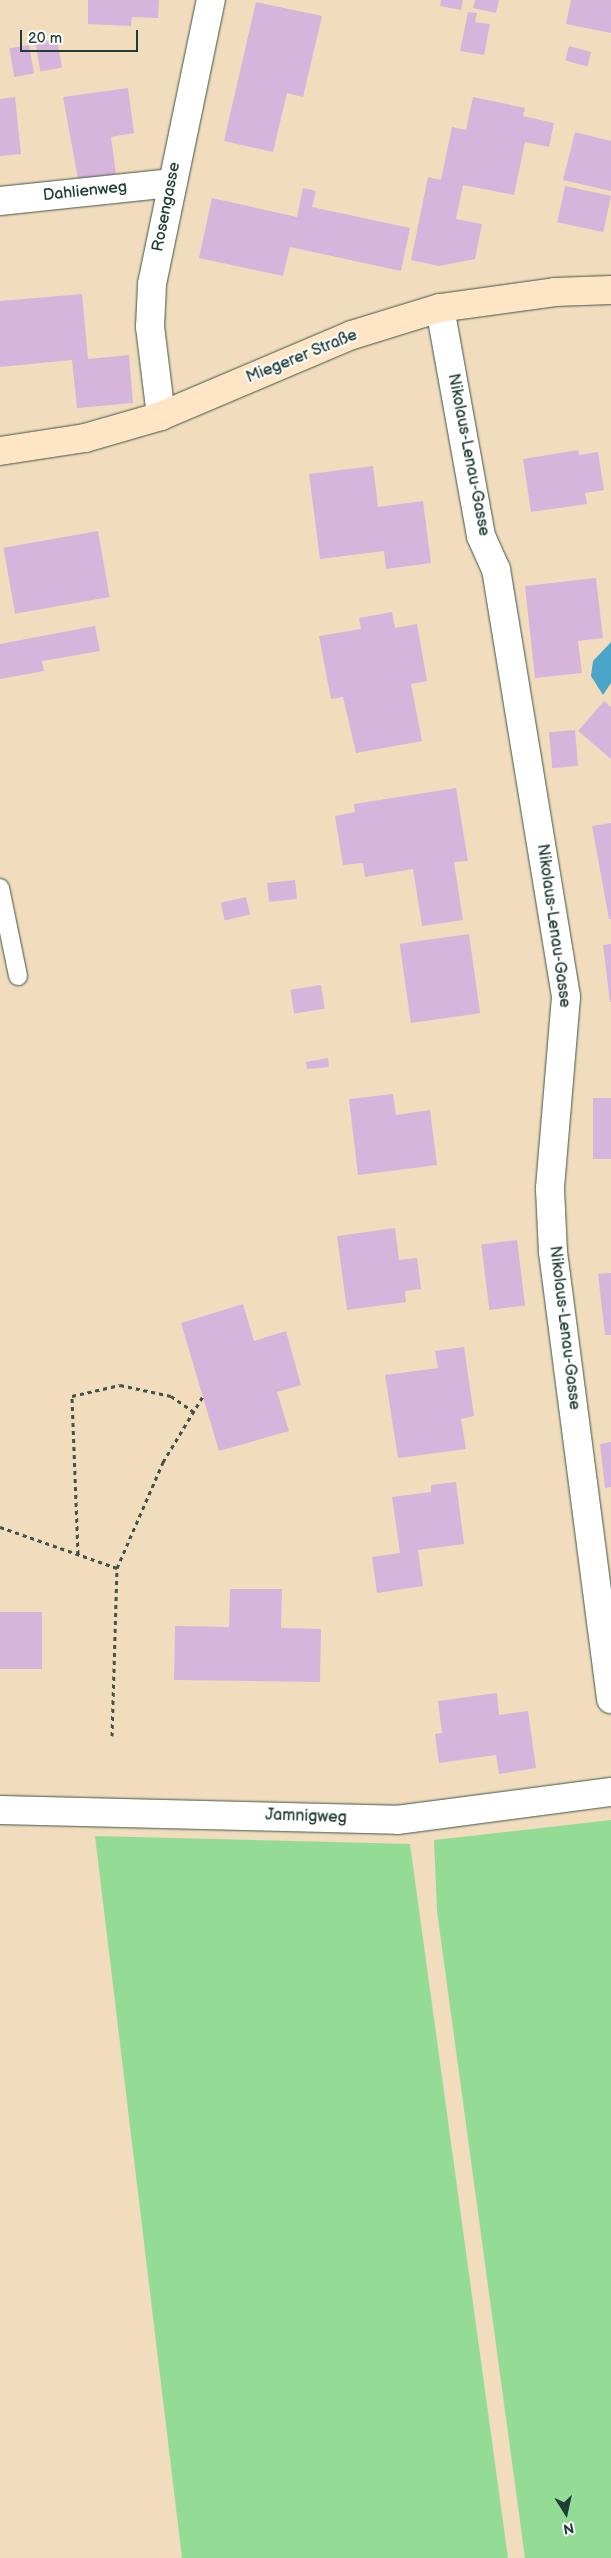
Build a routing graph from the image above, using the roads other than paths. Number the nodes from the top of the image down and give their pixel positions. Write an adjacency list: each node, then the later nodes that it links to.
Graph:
1 (210, 0): 2 (street, Rosengasse)
2 (170, 183): 3 (street, Dahlienweg); 6 (street, Rosengasse)
3 (0, 201)
4 (611, 290): 5 (main road, Miegerer Straße)
5 (440, 308): 6 (main road, Miegerer Straße); 10 (street, Nikolaus-Lenau-Gasse)
6 (161, 416): 7 (main road, Miegerer Straße)
7 (0, 451)
8 (0, 888): 9 (lane)
9 (18, 976)
10 (611, 1699)
11 (611, 1792): 12 (street, Jamnigweg)
12 (0, 1810)

